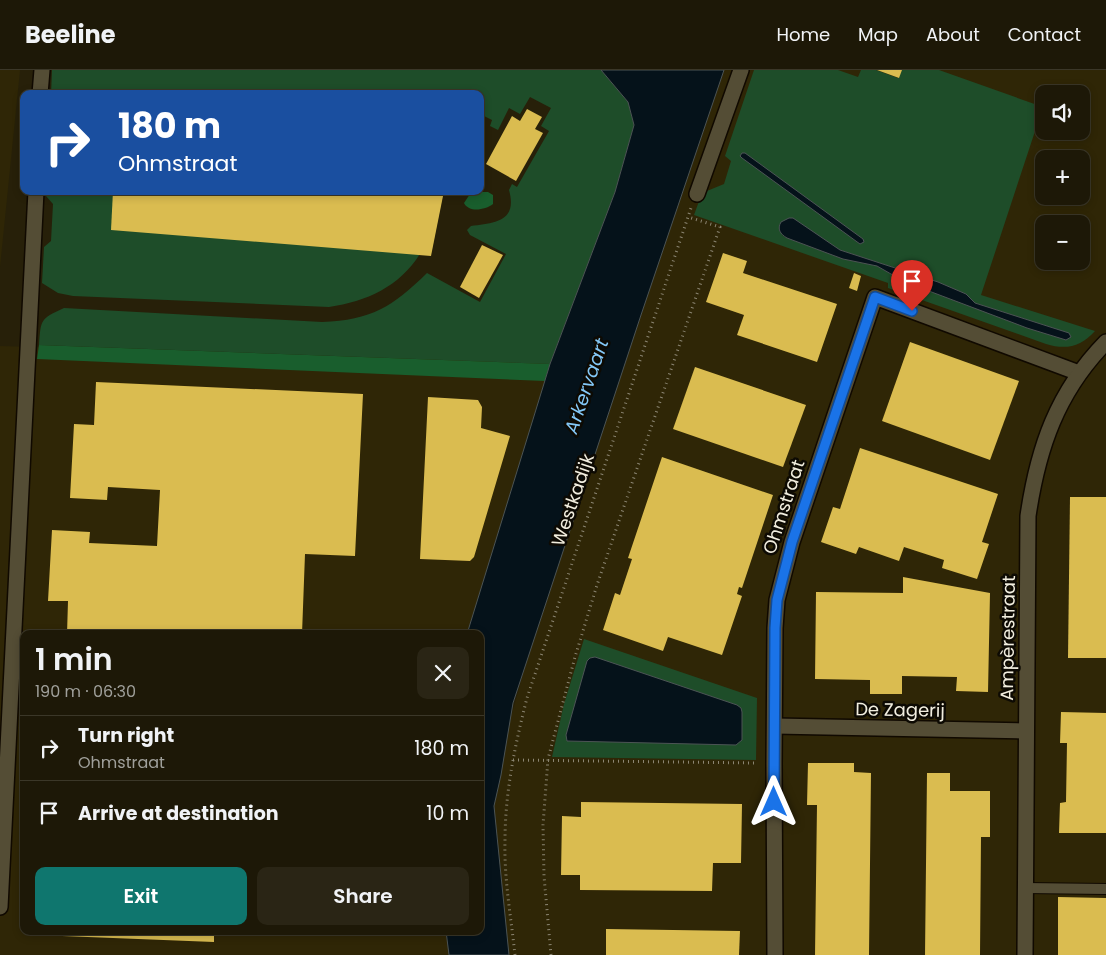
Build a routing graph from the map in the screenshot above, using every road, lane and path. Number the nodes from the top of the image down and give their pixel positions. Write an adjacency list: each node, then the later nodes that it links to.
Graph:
1 (42, 70): 3 (street)
2 (741, 70): 4 (street)
3 (40, 90)
4 (697, 194): 6 (path, Westkadijk)
5 (36, 195): 16 (street)
6 (688, 216): 11 (path, Westkadijk); 12 (path)
7 (1106, 342): 8 (street, Ampèrestraat)
8 (1079, 373): 9 (street, Ohmstraat); 10 (street, Ampèrestraat)
9 (775, 726): 10 (street, De Zagerij); 13 (street, Ohmstraat)
10 (1025, 731): 14 (street, Ampèrestraat)
11 (513, 760): 12 (path); 17 (path, Westkadijk)
12 (548, 760): 13 (path); 18 (path)
13 (774, 763): 19 (street, Ohmstraat)
14 (1025, 888): 15 (lane); 20 (street, Ampèrestraat)
15 (1106, 889)
16 (0, 907)
17 (515, 955)
18 (550, 955)
19 (775, 955)
20 (1025, 955)

